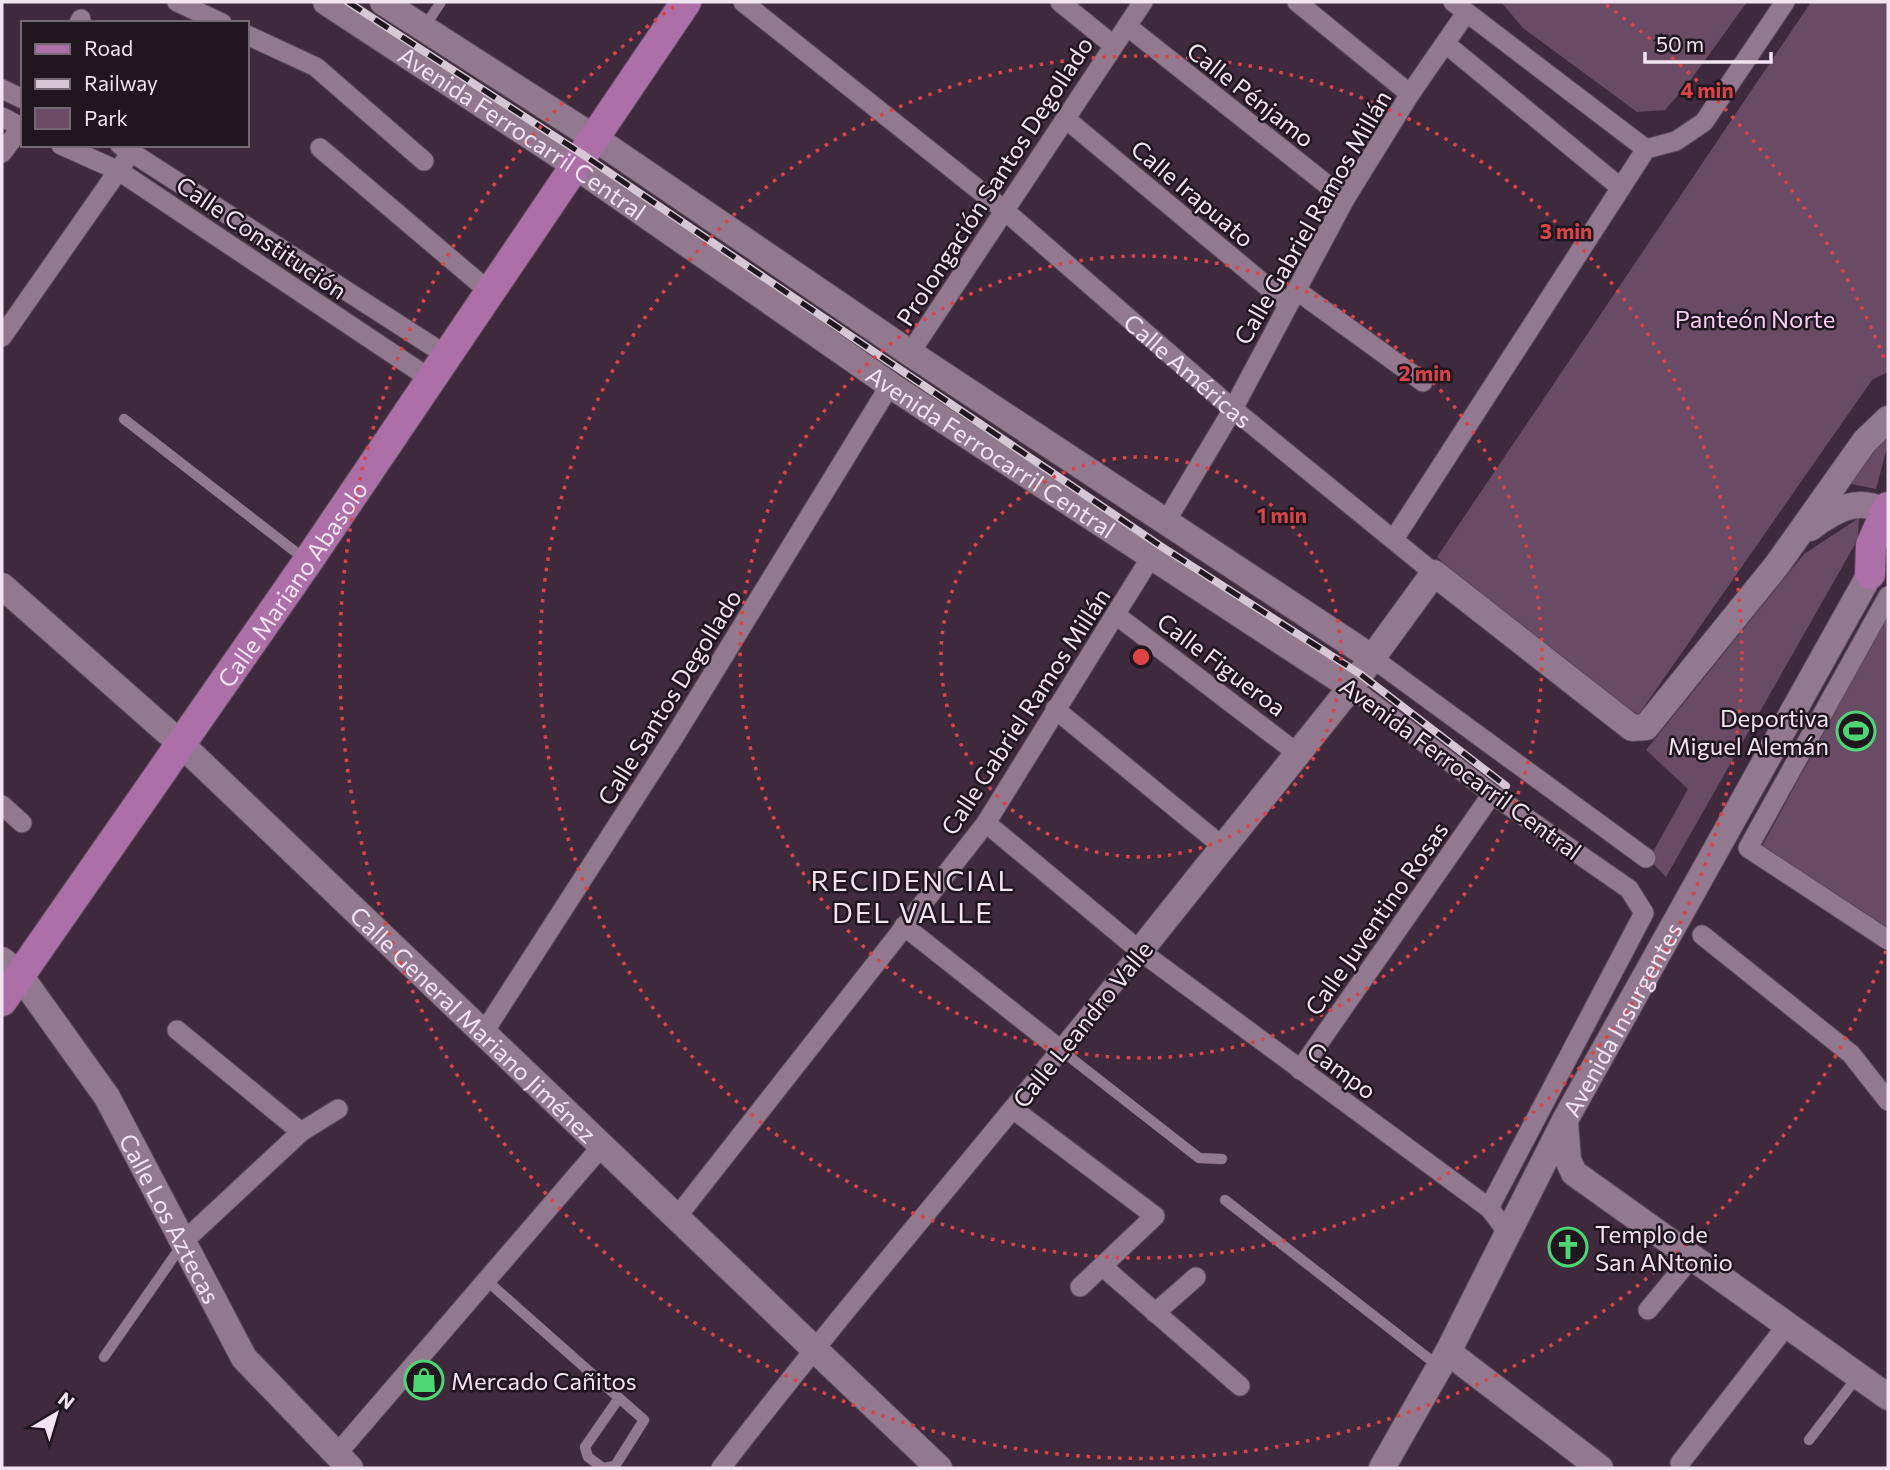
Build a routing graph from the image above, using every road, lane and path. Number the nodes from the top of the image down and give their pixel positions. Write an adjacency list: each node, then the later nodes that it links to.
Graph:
1 (177, 2): 12 (street)
2 (326, 2): 32 (main road, Avenida Ferrocarril Central)
3 (441, 2): 14 (lane)
4 (686, 2): 25 (main road, Calle Mariano Abasolo)
5 (743, 2): 36 (street, Calle Américas)
6 (1060, 2): 17 (street)
7 (1143, 2): 13 (street, Prolongación Santos Degollado)
8 (1297, 2): 19 (street)
9 (1785, 2): 29 (street)
10 (387, 3): 14 (main road, Avenida Ferrocarril Central)
11 (1460, 7): 16 (street, Calle Gabriel Ramos Millán); 29 (street)
12 (218, 21)
13 (1127, 26): 17 (street, Prolongación Santos Degollado); 35 (street, Calle Pénjamo)
14 (423, 29): 25 (main road, Avenida Ferrocarril Central)
15 (248, 35): 31 (street)
16 (1446, 44): 19 (street, Calle Gabriel Ramos Millán); 34 (street)
17 (1113, 45): 22 (street, Prolongación Santos Degollado)
18 (2, 89): 20 (street)
19 (1410, 94): 35 (street, Calle Gabriel Ramos Millán)
20 (21, 98)
21 (2, 117): 23 (street)
22 (1066, 119): 36 (street, Prolongación Santos Degollado); 38 (street, Calle Irapuato)
23 (21, 126)
24 (21, 128): 30 (street)
25 (593, 137): 32 (main road, Calle Mariano Abasolo); 40 (main road, Avenida Ferrocarril Central)
26 (65, 147): 33 (street, Calle Constitución)
27 (126, 148): 33 (street); 41 (street, Calle Constitución)
28 (320, 148): 37 (street)
29 (1646, 149): 34 (street)
30 (2, 153)
31 (424, 161)
32 (574, 165): 37 (main road, Calle Mariano Abasolo); 43 (main road, Avenida Ferrocarril Central)
33 (119, 171): 39 (street); 41 (street, Calle Constitución)
34 (1621, 188): 49 (street)
35 (1345, 199): 38 (street, Calle Gabriel Ramos Millán)
36 (1004, 210): 40 (street, Prolongación Santos Degollado); 44 (street, Calle Américas)
37 (491, 293): 41 (main road, Calle Mariano Abasolo)
38 (1292, 297): 42 (street, Calle Irapuato); 44 (street, Calle Gabriel Ramos Millán)
39 (2, 337)
40 (910, 353): 48 (main road, Avenida Ferrocarril Central)
41 (438, 366): 52 (main road, Calle Mariano Abasolo)
42 (1423, 382)
43 (890, 385): 51 (main road, Avenida Ferrocarril Central); 75 (street, Calle Santos Degollado)
44 (1233, 409): 48 (street, Calle Gabriel Ramos Millán); 49 (street, Calle Américas)
45 (124, 419): 52 (lane)
46 (1888, 419): 50 (main road)
47 (1887, 509): 50 (main road); 54 (main road)
48 (1166, 523): 57 (main road, Avenida Ferrocarril Central)
49 (1394, 539): 53 (street, Calle Américas)
50 (1795, 540): 53 (main road, Calle Américas)
51 (1151, 557): 56 (street, Calle Gabriel Ramos Millán); 58 (main road, Avenida Ferrocarril Central)
52 (307, 561): 60 (main road, Calle Mariano Abasolo)
53 (1434, 573): 57 (main road, Calle Leandro Valle)
54 (1882, 576): 70 (street); 81 (main road, Avenida Insurgentes)
55 (2, 586): 60 (main road, Calle General Mariano Jiménez)
56 (1116, 615): 59 (street, Calle Gabriel Ramos Millán); 61 (street, Calle Figueroa)
57 (1371, 657): 58 (main road, Calle Leandro Valle); 67 (street, Avenida Ferrocarril Central)
58 (1352, 687): 61 (main road, Calle Leandro Valle); 62 (street, Avenida Ferrocarril Central)
59 (1055, 709): 65 (street, Calle Gabriel Ramos Millán); 66 (street)
60 (181, 744): 72 (main road, Calle Mariano Abasolo); 75 (main road, Calle General Mariano Jiménez)
61 (1297, 753): 66 (main road, Calle Leandro Valle)
62 (1492, 793): 77 (street, Calle Juventino Rosas); 87 (street, Avenida Ferrocarril Central)
63 (2, 805): 64 (street)
64 (22, 823)
65 (986, 823): 68 (street, Calle Gabriel Ramos Millán); 71 (street, Campo)
66 (1222, 846): 71 (main road, Calle Leandro Valle)
67 (1646, 858)
68 (904, 926): 76 (street); 88 (street, Calle Gabriel Ramos Millán)
69 (1702, 934): 78 (street)
70 (1888, 940)
71 (1140, 951): 76 (street, Calle Leandro Valle); 77 (street, Campo)
72 (11, 967): 73 (main road, Calle Mariano Abasolo); 90 (main road, Calle Los Aztecas)
73 (2, 1001)
74 (177, 1030): 82 (street)
75 (484, 1032): 83 (main road, Calle General Mariano Jiménez)
76 (1062, 1051): 80 (street, Calle Leandro Valle); 84 (lane)
77 (1300, 1070): 87 (street, Campo)
78 (1888, 1101)
79 (338, 1109): 82 (street)
80 (1013, 1109): 92 (street); 99 (street, Calle Leandro Valle)
81 (1565, 1120): 85 (main road); 89 (main road, Avenida Insurgentes)
82 (301, 1132): 90 (street)
83 (602, 1146): 88 (main road, Calle General Mariano Jiménez); 94 (street)
84 (1222, 1159)
85 (1574, 1173): 89 (main road); 91 (main road)
86 (1225, 1200): 101 (lane)
87 (1489, 1209): 89 (street, Campo)
88 (677, 1218): 99 (main road, Calle General Mariano Jiménez)
89 (1510, 1234): 101 (main road, Avenida Insurgentes)
90 (184, 1241): 100 (lane); 107 (main road, Calle Los Aztecas)
91 (1692, 1257): 96 (street); 98 (main road)
92 (1102, 1266): 95 (street); 97 (street)
93 (1196, 1276): 97 (street)
94 (486, 1280): 105 (lane); 107 (street)
95 (1080, 1287)
96 (1648, 1310)
97 (1155, 1313): 103 (street)
98 (1787, 1325): 102 (main road); 108 (street)
99 (813, 1348): 109 (street, Calle Leandro Valle); 110 (main road, Calle General Mariano Jiménez)
100 (104, 1357)
101 (1444, 1359): 111 (main road, Avenida Insurgentes); 112 (main road)
102 (1858, 1376): 104 (main road); 106 (lane)
103 (1240, 1386)
104 (1888, 1397)
105 (620, 1398): 105 (lane)
106 (1809, 1440)
107 (343, 1462)
108 (1680, 1463)
109 (721, 1468)
110 (939, 1468)
111 (1382, 1468)
112 (1600, 1468)

